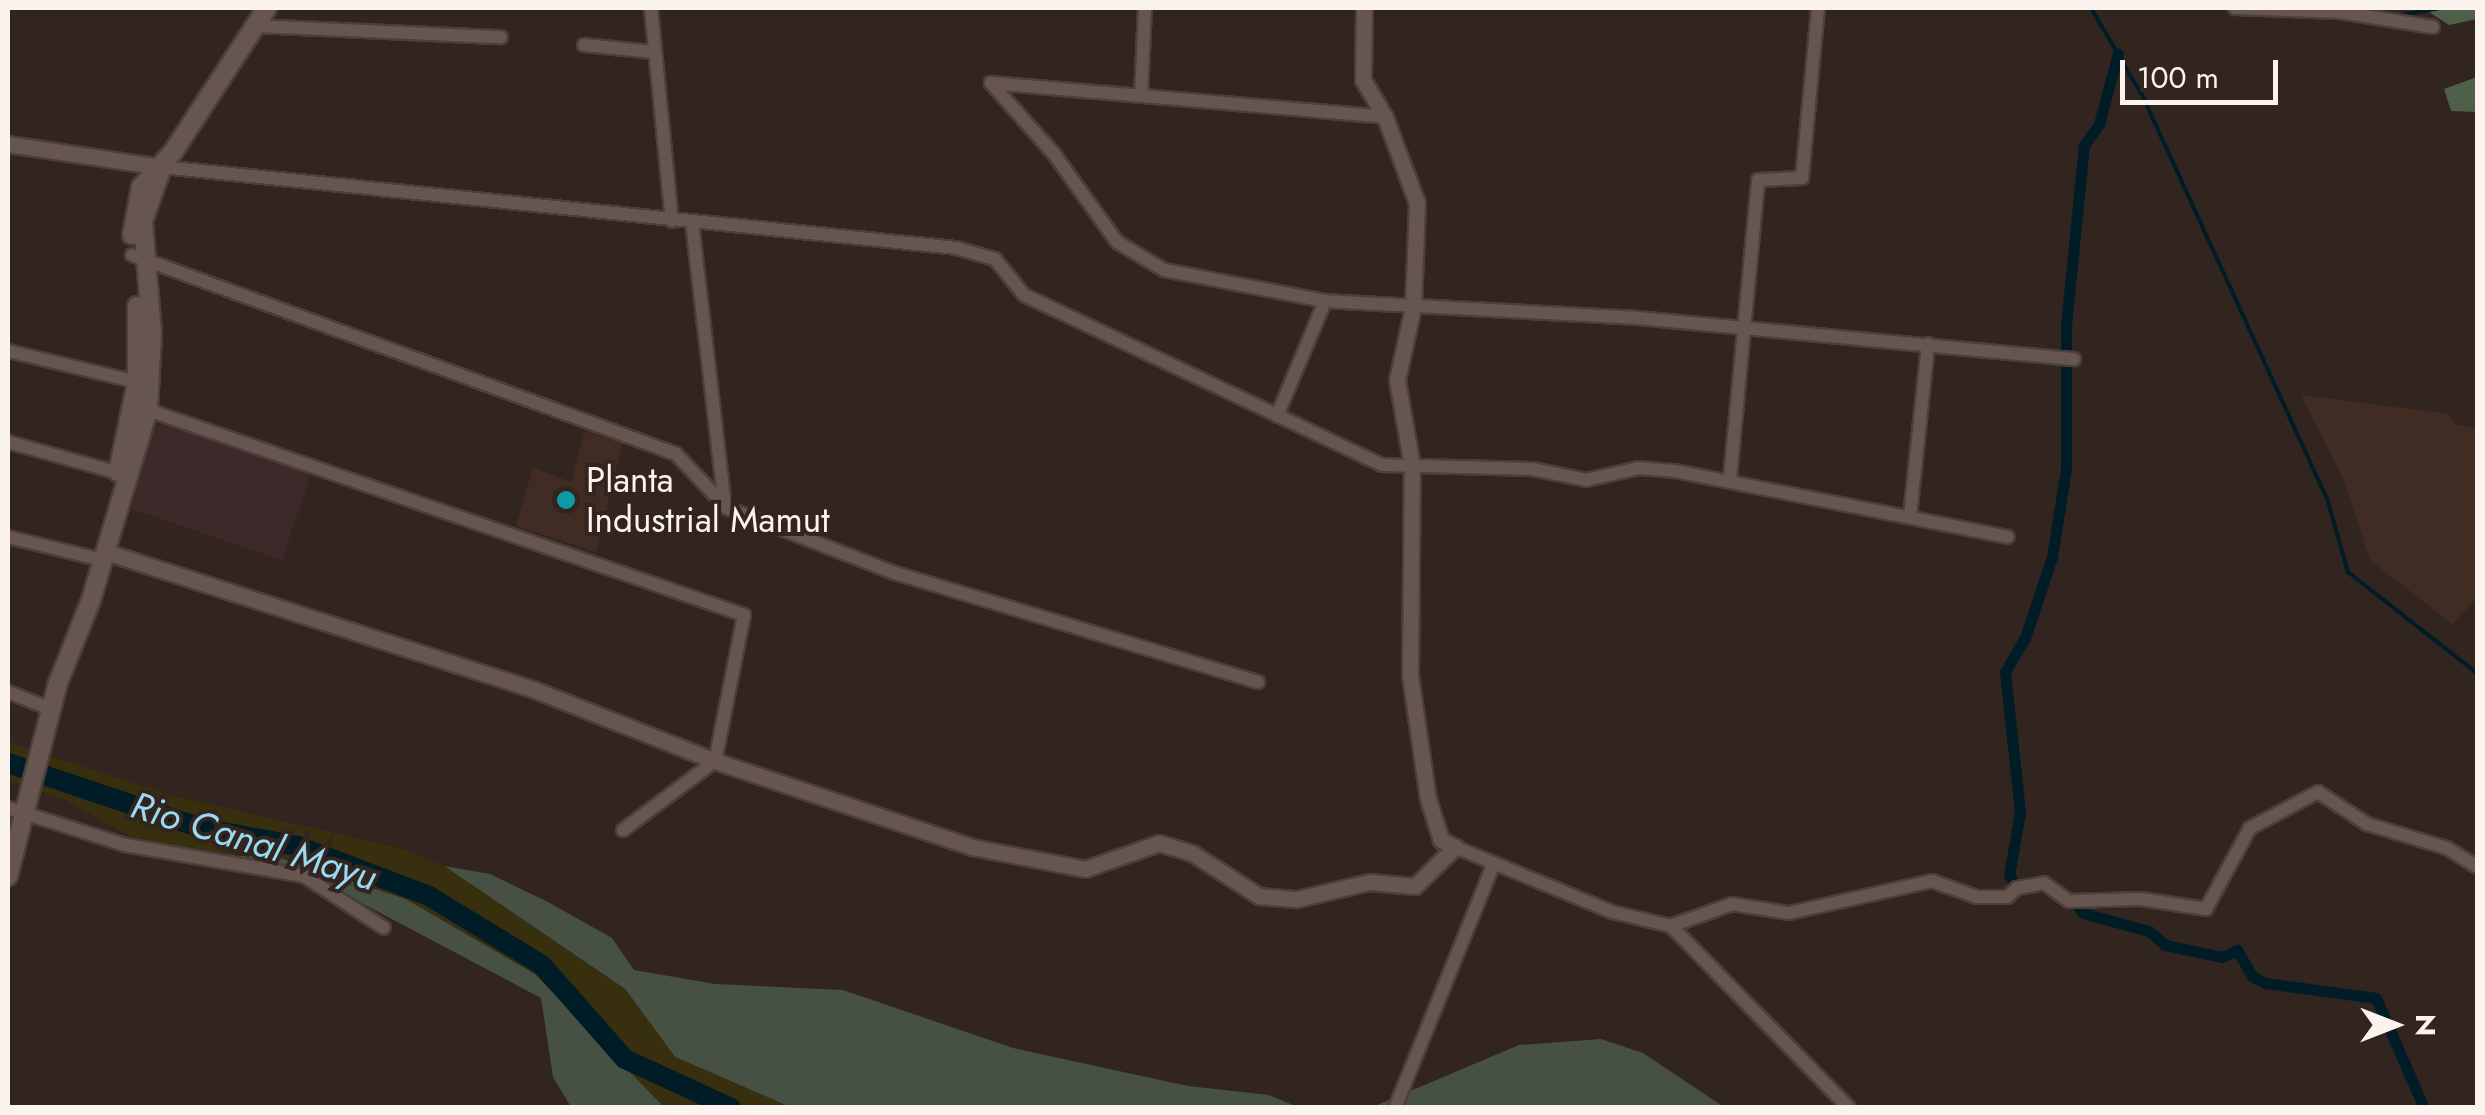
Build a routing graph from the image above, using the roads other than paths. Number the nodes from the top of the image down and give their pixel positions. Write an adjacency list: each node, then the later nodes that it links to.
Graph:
1 (267, 8): 7 (main road)
2 (651, 8): 11 (street)
3 (1145, 8): 12 (street)
4 (1364, 8): 13 (street)
5 (1818, 8): 21 (street)
6 (2235, 8): 8 (street)
7 (254, 26): 9 (street); 15 (main road)
8 (2432, 27)
9 (500, 37)
10 (584, 45): 11 (street)
11 (654, 52): 16 (street)
12 (1141, 96): 13 (street); 19 (street)
13 (1385, 117): 20 (street)
14 (8, 144): 15 (street)
15 (162, 167): 16 (street); 18 (main road)
16 (672, 221): 17 (street)
17 (692, 222): 27 (street); 32 (street)
18 (138, 257): 25 (main road); 32 (street)
19 (1324, 301): 20 (street); 27 (street)
20 (1414, 307): 21 (street); 29 (street)
21 (1745, 329): 22 (street); 31 (street)
22 (1928, 344): 24 (street); 33 (street)
23 (8, 351): 25 (street)
24 (2074, 360)
25 (144, 384): 26 (main road); 30 (main road)
26 (148, 410): 36 (main road); 40 (street)
27 (1278, 416): 29 (street)
28 (8, 442): 30 (street)
29 (1412, 466): 31 (street); 43 (street)
30 (118, 473): 36 (main road)
31 (1730, 478): 33 (street)
32 (725, 506): 37 (street)
33 (1910, 516): 35 (street)
34 (8, 537): 36 (street)
35 (2008, 537)
36 (105, 556): 39 (main road); 40 (street)
37 (1258, 682)
38 (8, 692): 39 (street)
39 (50, 709): 41 (main road)
40 (714, 761): 42 (street); 43 (street)
41 (15, 809): 46 (main road); 48 (street)
42 (623, 830)
43 (1455, 848): 44 (street)
44 (1492, 865): 47 (street); 49 (street)
45 (2478, 868): 47 (street)
46 (8, 876)
47 (1671, 926): 50 (street)
48 (384, 928)
49 (1395, 1108)
50 (1849, 1108)

